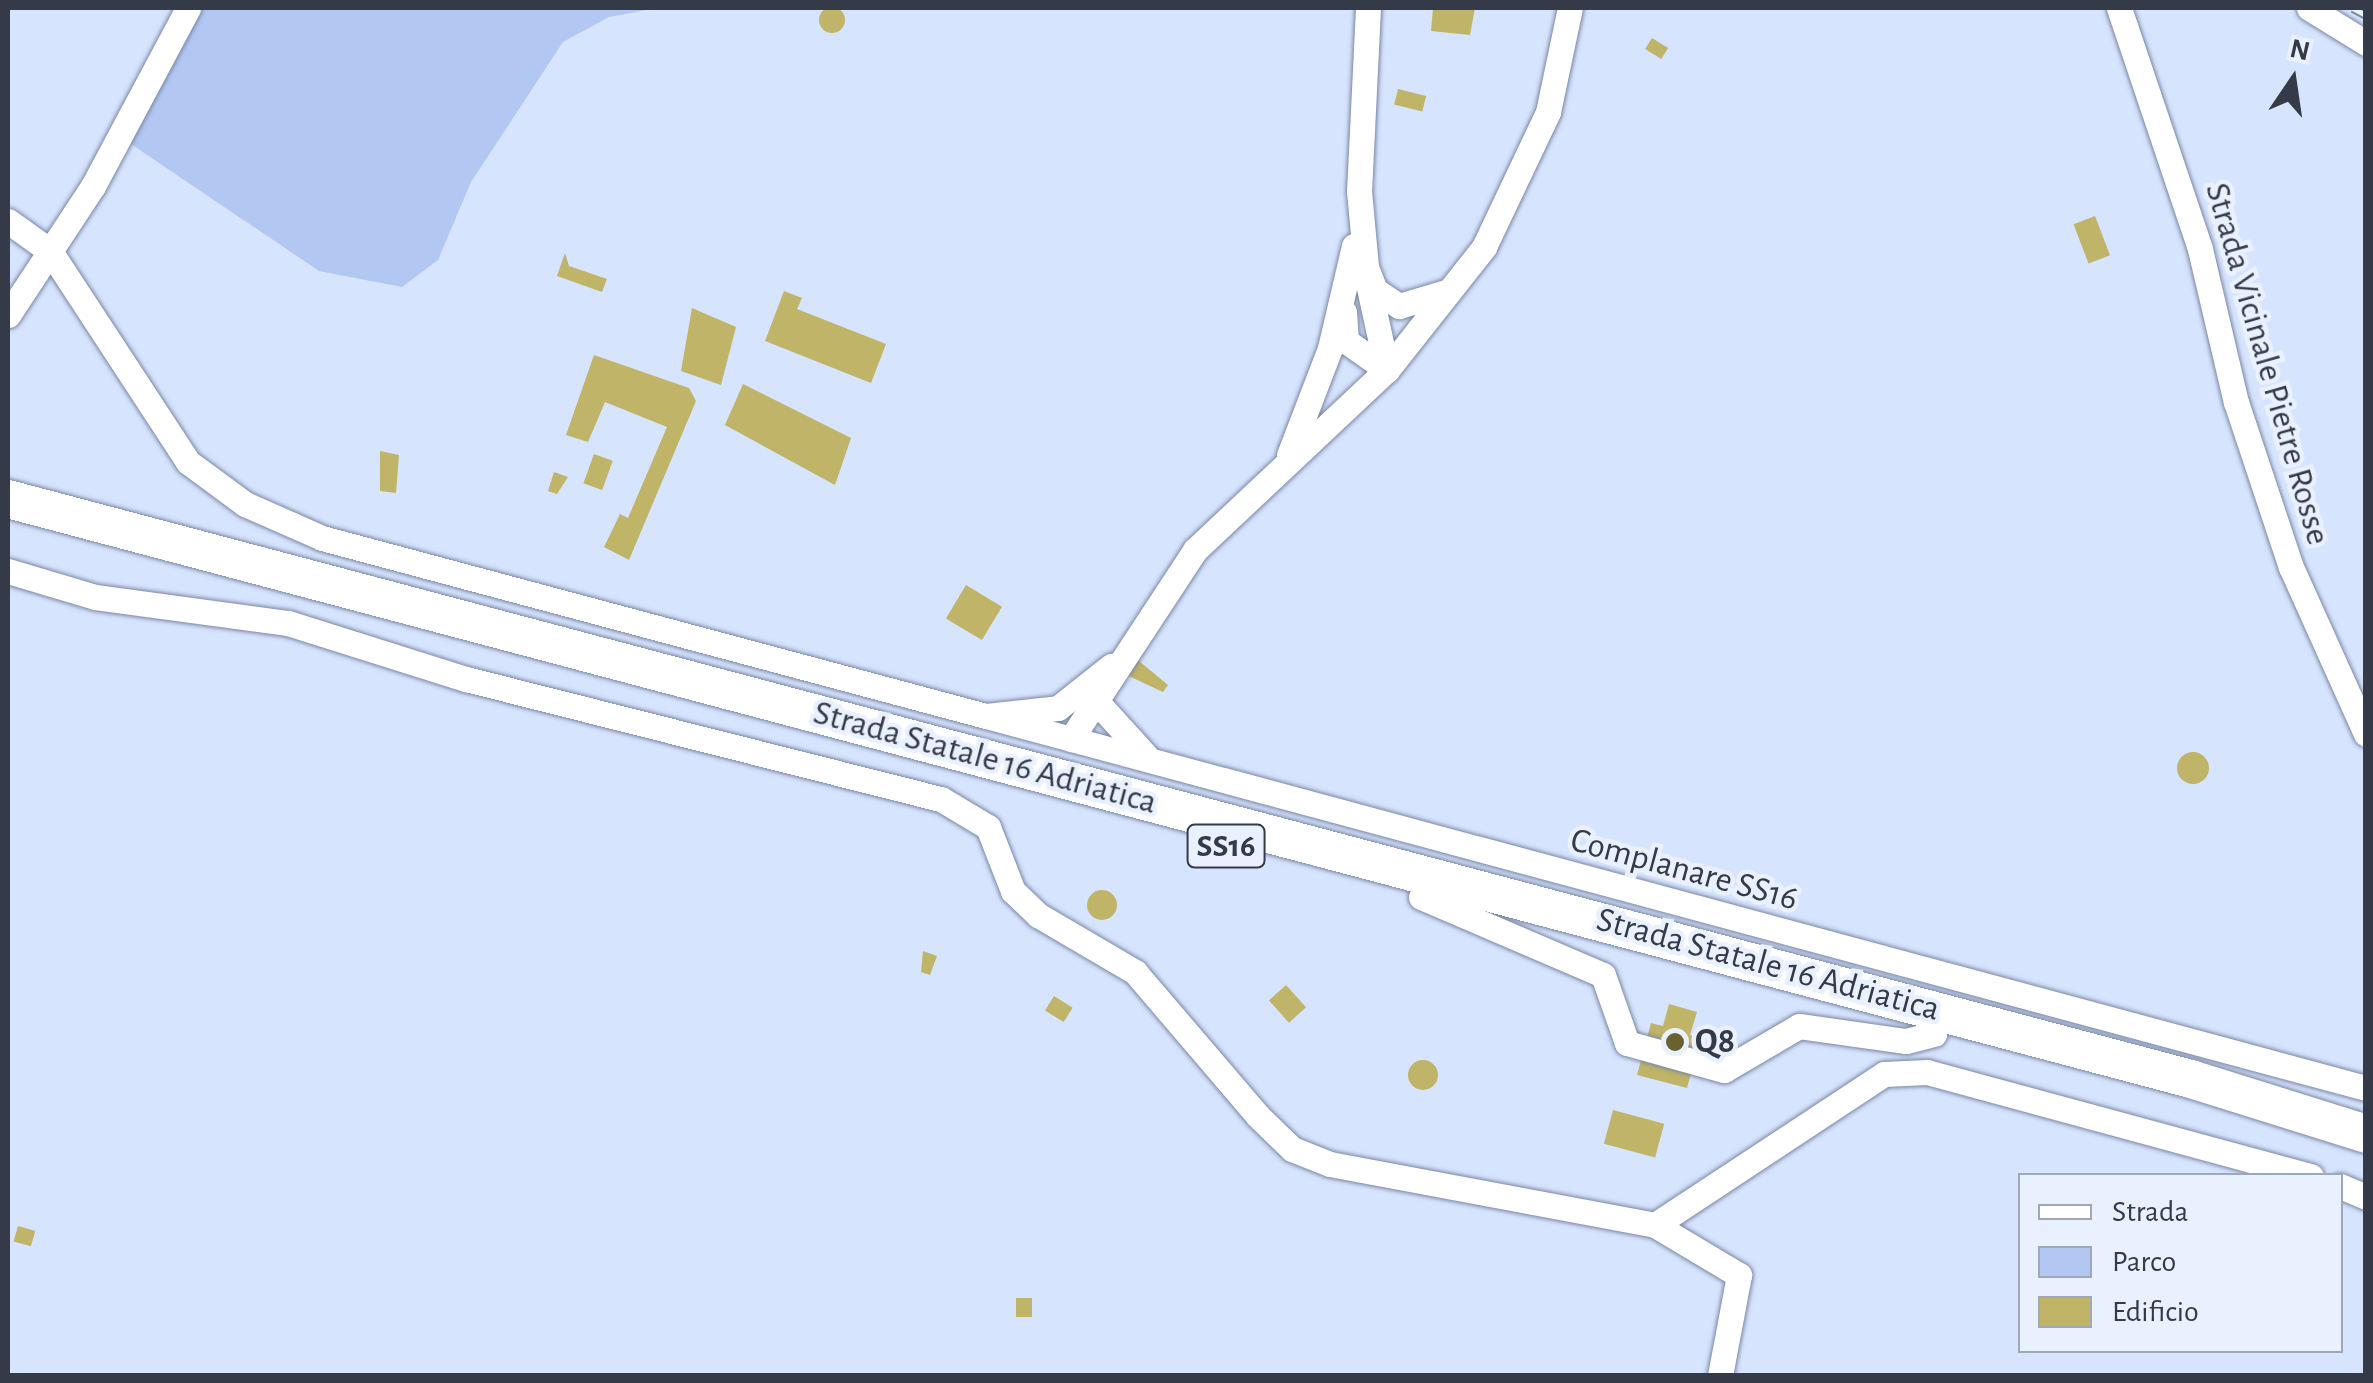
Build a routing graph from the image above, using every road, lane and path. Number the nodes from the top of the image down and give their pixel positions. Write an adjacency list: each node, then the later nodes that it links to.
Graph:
1 (188, 8): 9 (street)
2 (1368, 8): 7 (street)
3 (1570, 8): 11 (street)
4 (2119, 8): 22 (street, Strada Vicinale Pietre Rosse)
5 (2310, 8): 6 (street)
6 (2366, 43)
7 (1360, 191): 10 (street); 12 (street)
8 (8, 221): 9 (street)
9 (50, 251): 13 (street); 21 (street, Complanare SS16)
10 (1366, 267): 11 (street); 14 (street)
11 (1456, 286): 14 (street)
12 (1345, 297): 14 (street); 15 (street)
13 (8, 314)
14 (1387, 370): 15 (street)
15 (1285, 464): 20 (street)
16 (8, 499): 18 (highway, Strada Statale 16 Adriatica / SS16)
17 (8, 523): 18 (highway, Strada Statale 16 Adriatica / SS16)
18 (78, 530): 25 (highway, Strada Statale 16 Adriatica / SS16); 28 (highway, Strada Statale 16 Adriatica / SS16)
19 (8, 572): 31 (street)
20 (1090, 696): 21 (street); 23 (street); 24 (street)
21 (986, 716): 23 (street, Complanare SS16)
22 (2366, 734)
23 (1071, 739): 24 (street, Complanare SS16)
24 (1151, 761): 27 (street, Complanare SS16)
25 (1421, 897): 26 (highway, Strada Statale 16 Adriatica / SS16); 26 (street)
26 (1934, 1034): 29 (highway, Strada Statale 16 Adriatica / SS16)
27 (2366, 1088)
28 (2366, 1134)
29 (2366, 1158)
30 (2300, 1173): 31 (street)
31 (1654, 1225): 32 (street)
32 (1720, 1376)

